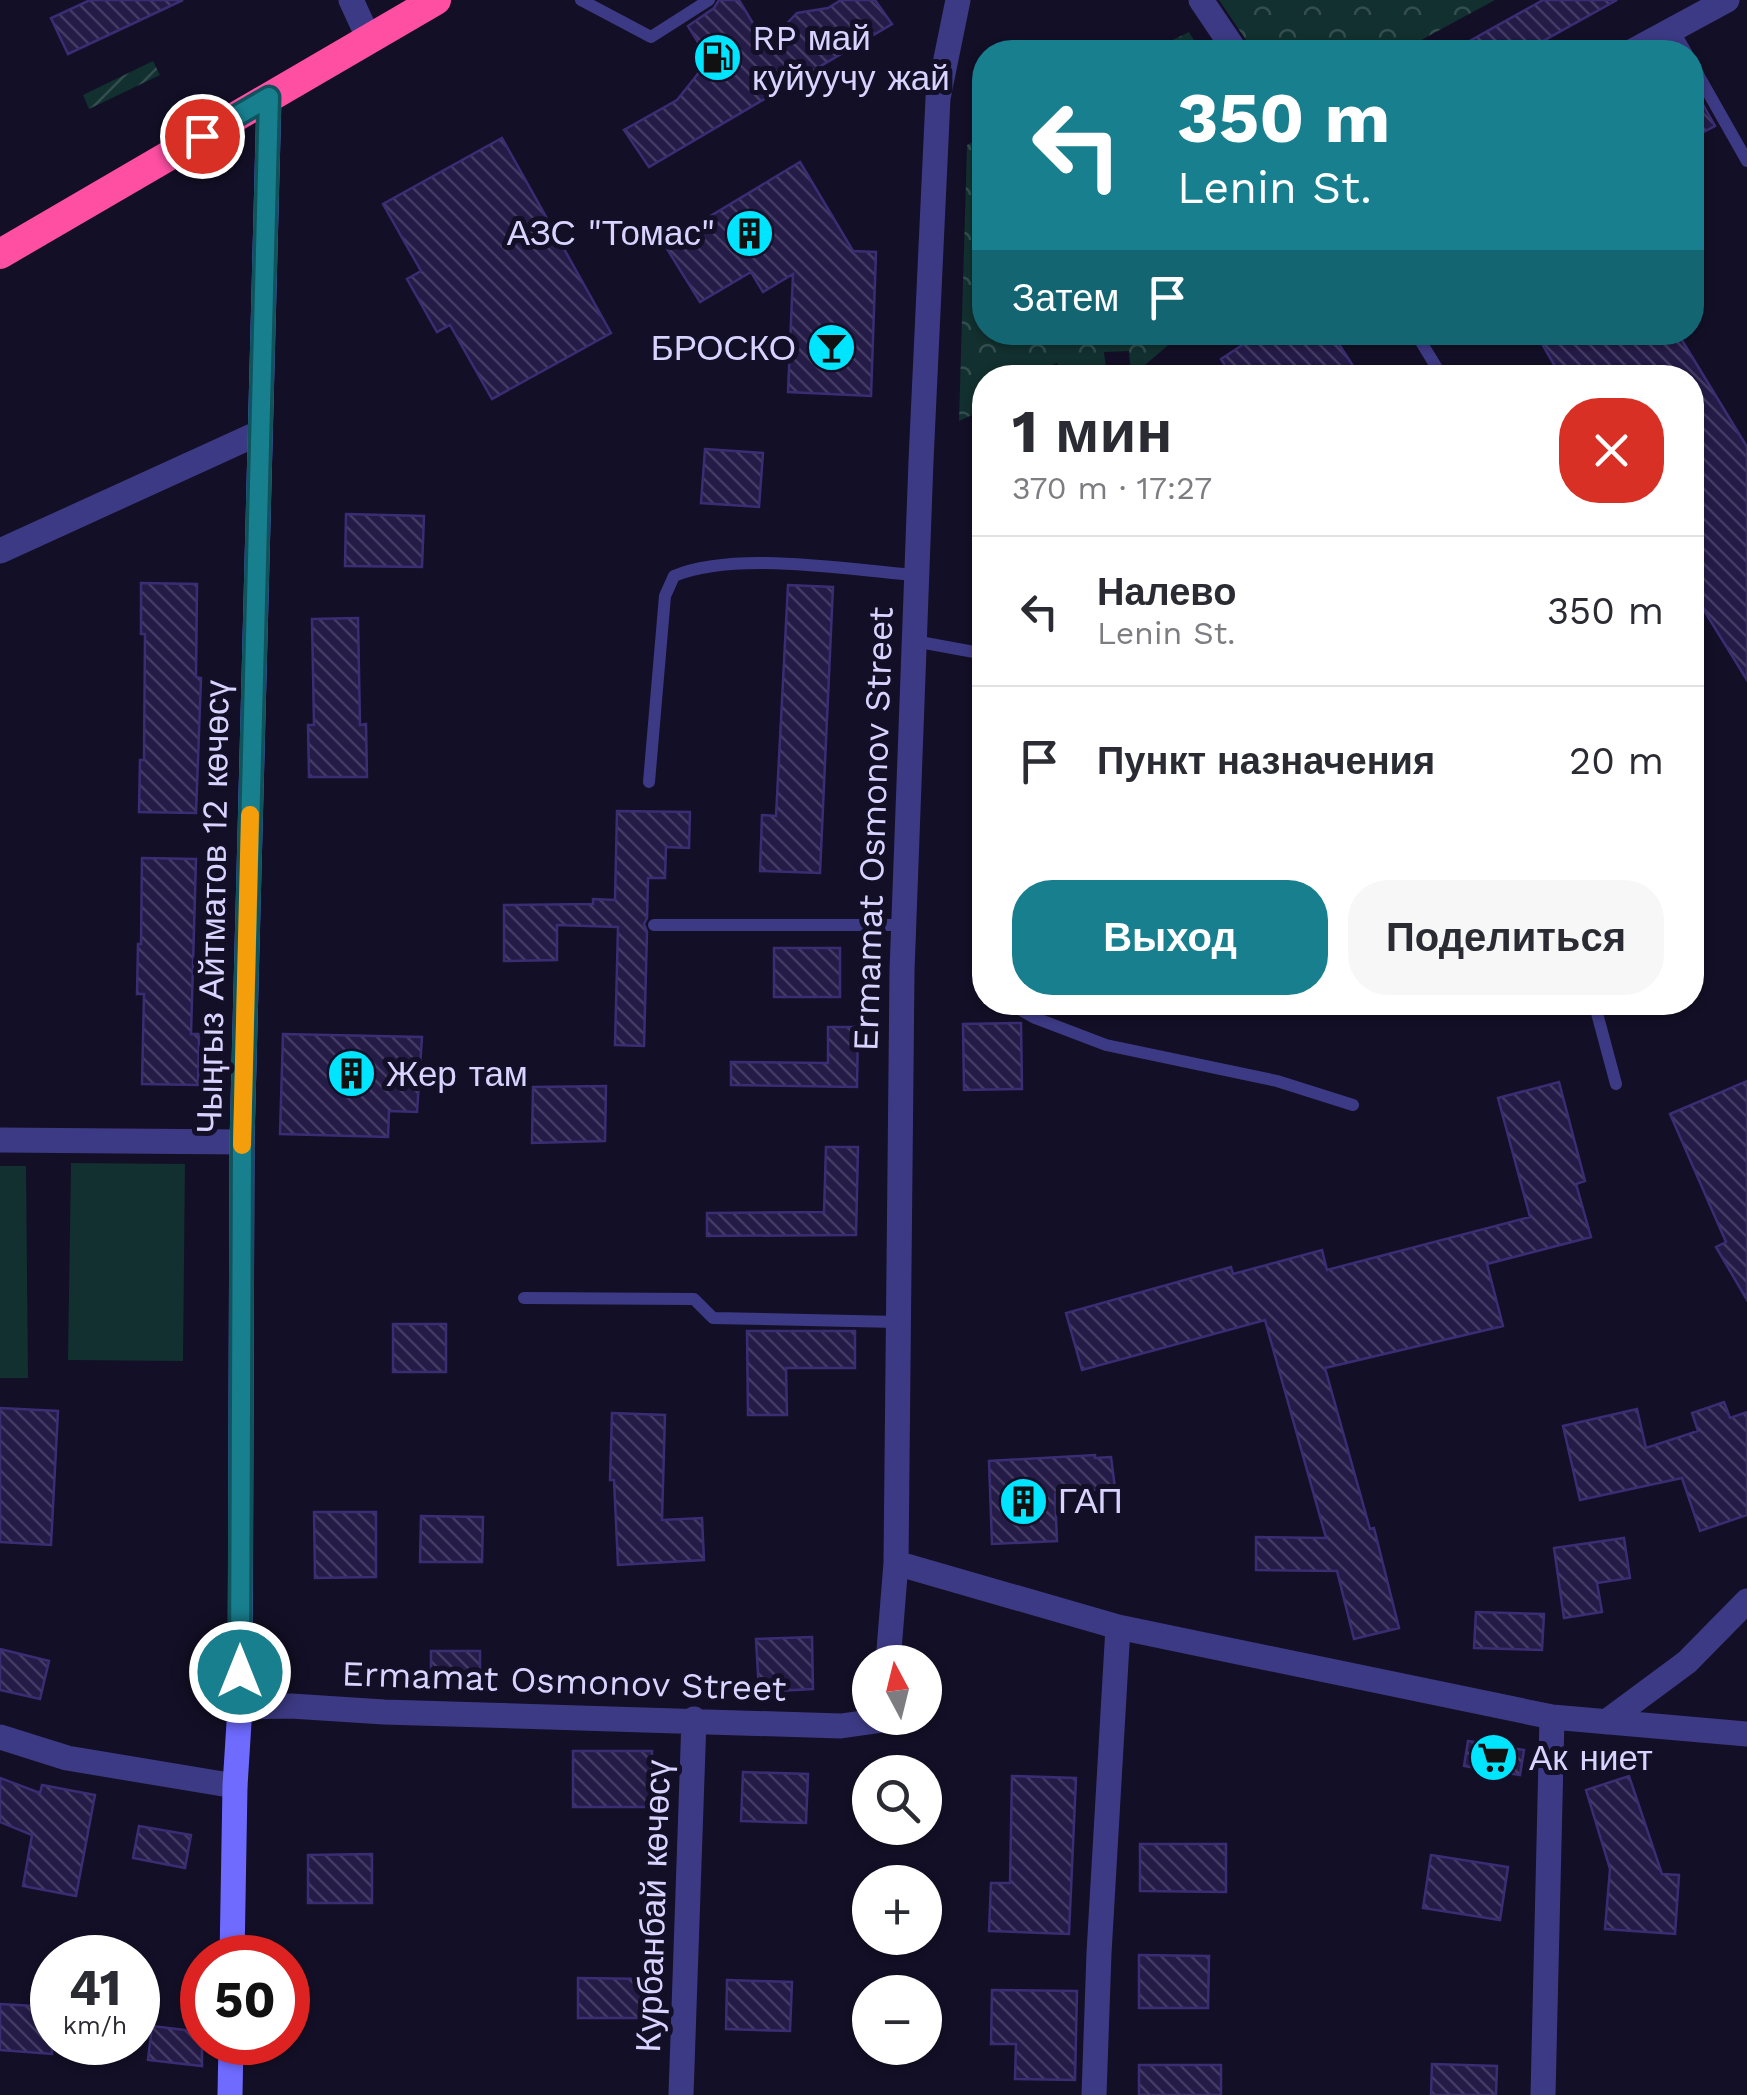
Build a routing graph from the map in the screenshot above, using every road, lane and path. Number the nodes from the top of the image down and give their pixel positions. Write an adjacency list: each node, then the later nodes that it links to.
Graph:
1 (351, 0): 8 (street)
2 (436, 0): 8 (highway)
3 (581, 0): 4 (lane)
4 (710, 0)
5 (958, 0): 17 (street, Ermamat Osmonov Street)
6 (1201, 0): 9 (street)
7 (1727, 0): 10 (street)
8 (369, 38): 12 (highway)
9 (1228, 40)
10 (1681, 40)
11 (1704, 85): 13 (lane)
12 (269, 97): 14 (highway); 15 (main road, Чыңгыз Айтматов 12 көчөсү)
13 (1747, 161)
14 (0, 254)
15 (260, 433): 16 (street); 28 (main road, Чыңгыз Айтматов 12 көчөсү)
16 (0, 551)
17 (916, 574): 18 (street, Ermamat Osmonov Street); 20 (lane)
18 (914, 641): 19 (lane); 22 (street, Ermamat Osmonov Street)
19 (972, 652)
20 (649, 782)
21 (654, 925): 22 (lane)
22 (904, 925): 30 (street, Ermamat Osmonov Street)
23 (1030, 1015): 26 (lane)
24 (1597, 1015): 25 (lane)
25 (1616, 1084)
26 (1353, 1105)
27 (0, 1140): 28 (street)
28 (242, 1142): 35 (main road, Чыңгыз Айтматов 12 көчөсү)
29 (524, 1298): 30 (lane)
30 (898, 1322): 31 (street, Ermamat Osmonov Street)
31 (896, 1562): 33 (street); 34 (street, Ermamat Osmonov Street)
32 (1747, 1601): 38 (street)
33 (1118, 1627): 36 (street); 47 (street)
34 (889, 1645)
35 (240, 1708): 37 (street, Ermamat Osmonov Street); 42 (main road, Чыңгыз Айтматов 12 көчөсү)
36 (1552, 1717): 38 (street); 48 (street)
37 (694, 1719): 39 (street, Ermamat Osmonov Street); 46 (street, Курбанбай көчөсү)
38 (1606, 1722): 40 (street)
39 (852, 1724)
40 (1747, 1734)
41 (0, 1737): 42 (street)
42 (234, 1786): 43 (main road, Чыңгыз Айтматов 12 көчөсү)
43 (232, 1935)
44 (231, 2065): 45 (main road)
45 (230, 2095)
46 (682, 2095)
47 (1094, 2095)
48 (1542, 2095)

